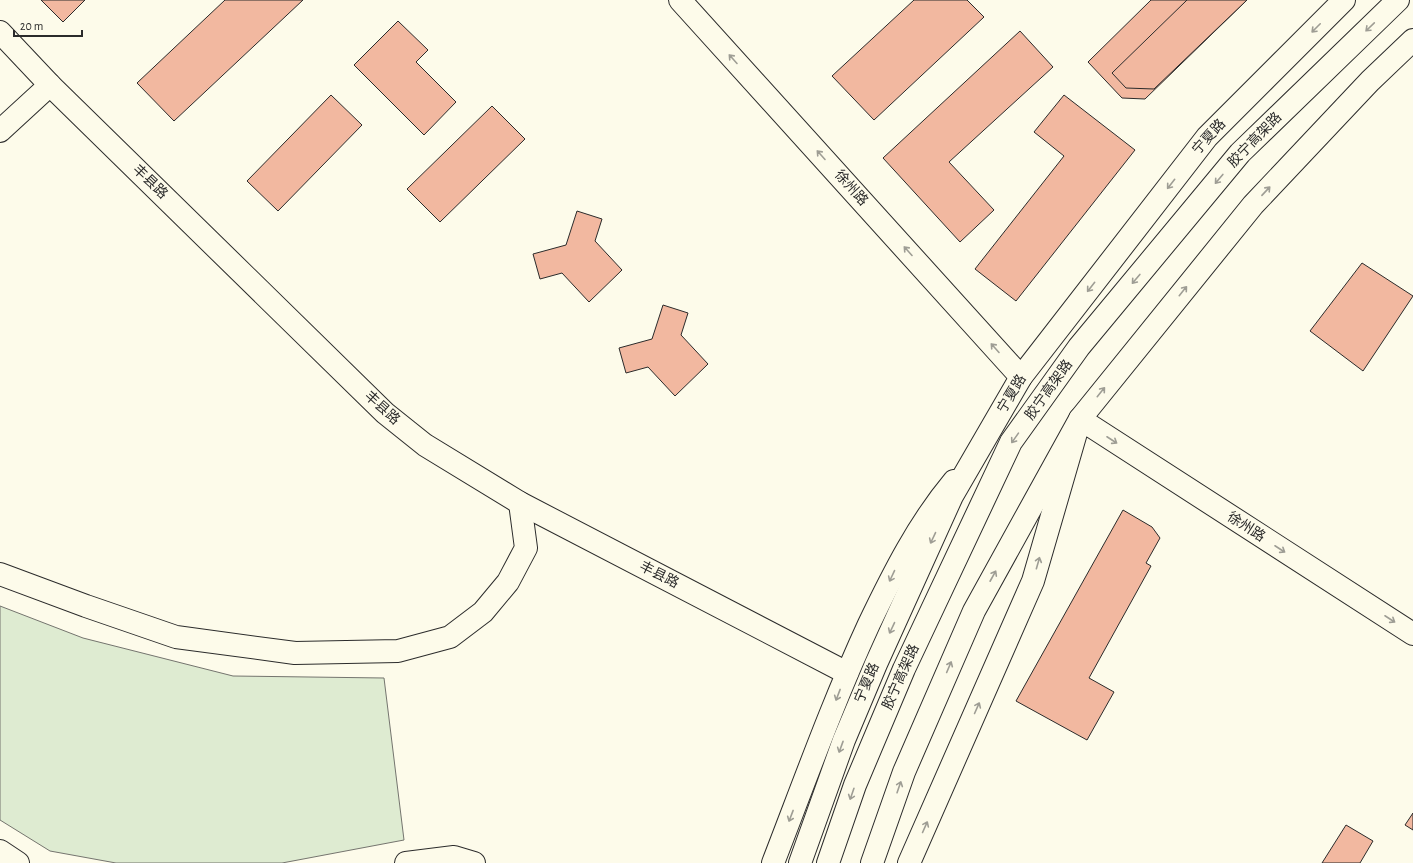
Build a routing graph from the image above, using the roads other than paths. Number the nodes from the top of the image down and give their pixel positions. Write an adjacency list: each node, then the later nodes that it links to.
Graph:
1 (680, 0): 8 (main road, 徐州路, one-way to 1)
2 (1344, 0): 8 (main road, 宁夏路, one-way to 8)
3 (1398, 0): 21 (main road, 胶宁高架路, one-way to 21)
4 (0, 32): 6 (main road, 丰县路)
5 (1413, 40): 9 (main road, one-way to 5)
6 (50, 85): 7 (main road); 11 (main road, 丰县路)
7 (0, 131)
8 (1021, 377): 10 (main road, 宁夏路)
9 (1080, 419): 13 (main road, 徐州路, one-way to 13); 22 (main road, one-way to 9); 23 (main road, one-way to 9)
10 (977, 452): 14 (main road, one-way to 14); 20 (main road, 宁夏路, one-way to 20)
11 (520, 503): 12 (main road); 14 (main road, 丰县路)
12 (0, 574)
13 (1413, 634)
14 (847, 673): 19 (main road, one-way to 19)
15 (0, 851): 16 (main road)
16 (18, 863)
17 (406, 863): 18 (main road)
18 (474, 863)
19 (772, 863)
20 (800, 863)
21 (828, 863)
22 (872, 863)
23 (909, 863)

